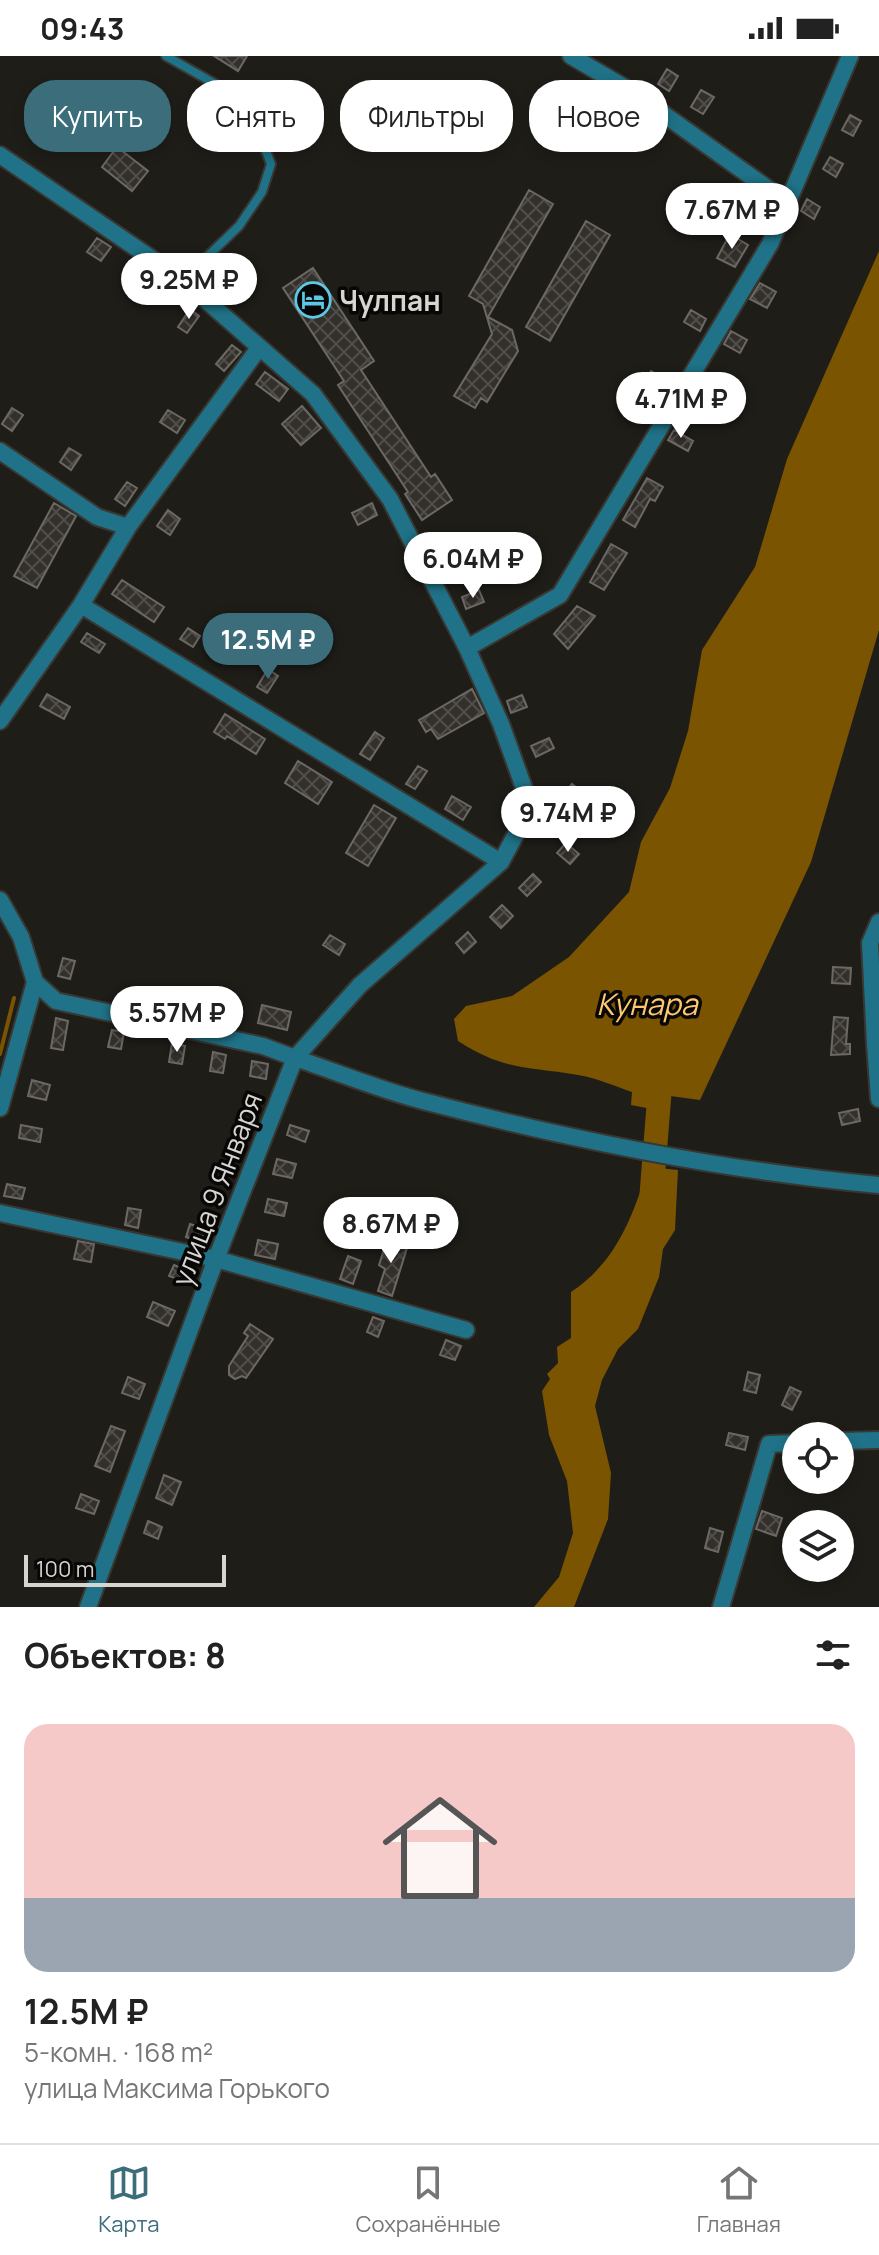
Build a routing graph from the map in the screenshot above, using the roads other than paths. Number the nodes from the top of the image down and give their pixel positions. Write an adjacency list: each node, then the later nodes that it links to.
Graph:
1 (166, 56): 6 (lane)
2 (571, 56): 5 (street)
3 (850, 56): 5 (street)
4 (0, 155): 6 (street)
5 (788, 203): 11 (street)
6 (183, 280): 7 (street)
7 (259, 348): 9 (street); 11 (street)
8 (0, 451): 9 (street)
9 (128, 527): 10 (street)
10 (81, 605): 12 (street); 13 (street)
11 (467, 648): 13 (street)
12 (0, 721)
13 (501, 862): 18 (street, улица 9 Января)
14 (0, 900): 16 (street)
15 (879, 922): 17 (street)
16 (35, 982): 18 (street); 20 (street)
17 (877, 1044): 19 (street)
18 (295, 1058): 21 (street); 23 (street, улица 9 Января)
19 (879, 1099)
20 (0, 1108)
21 (879, 1185)
22 (0, 1213): 23 (street)
23 (216, 1259): 24 (street); 28 (street, улица 9 Января)
24 (466, 1330)
25 (879, 1440): 26 (street)
26 (854, 1441)
27 (782, 1444): 29 (street)
28 (88, 1607)
29 (721, 1607)

